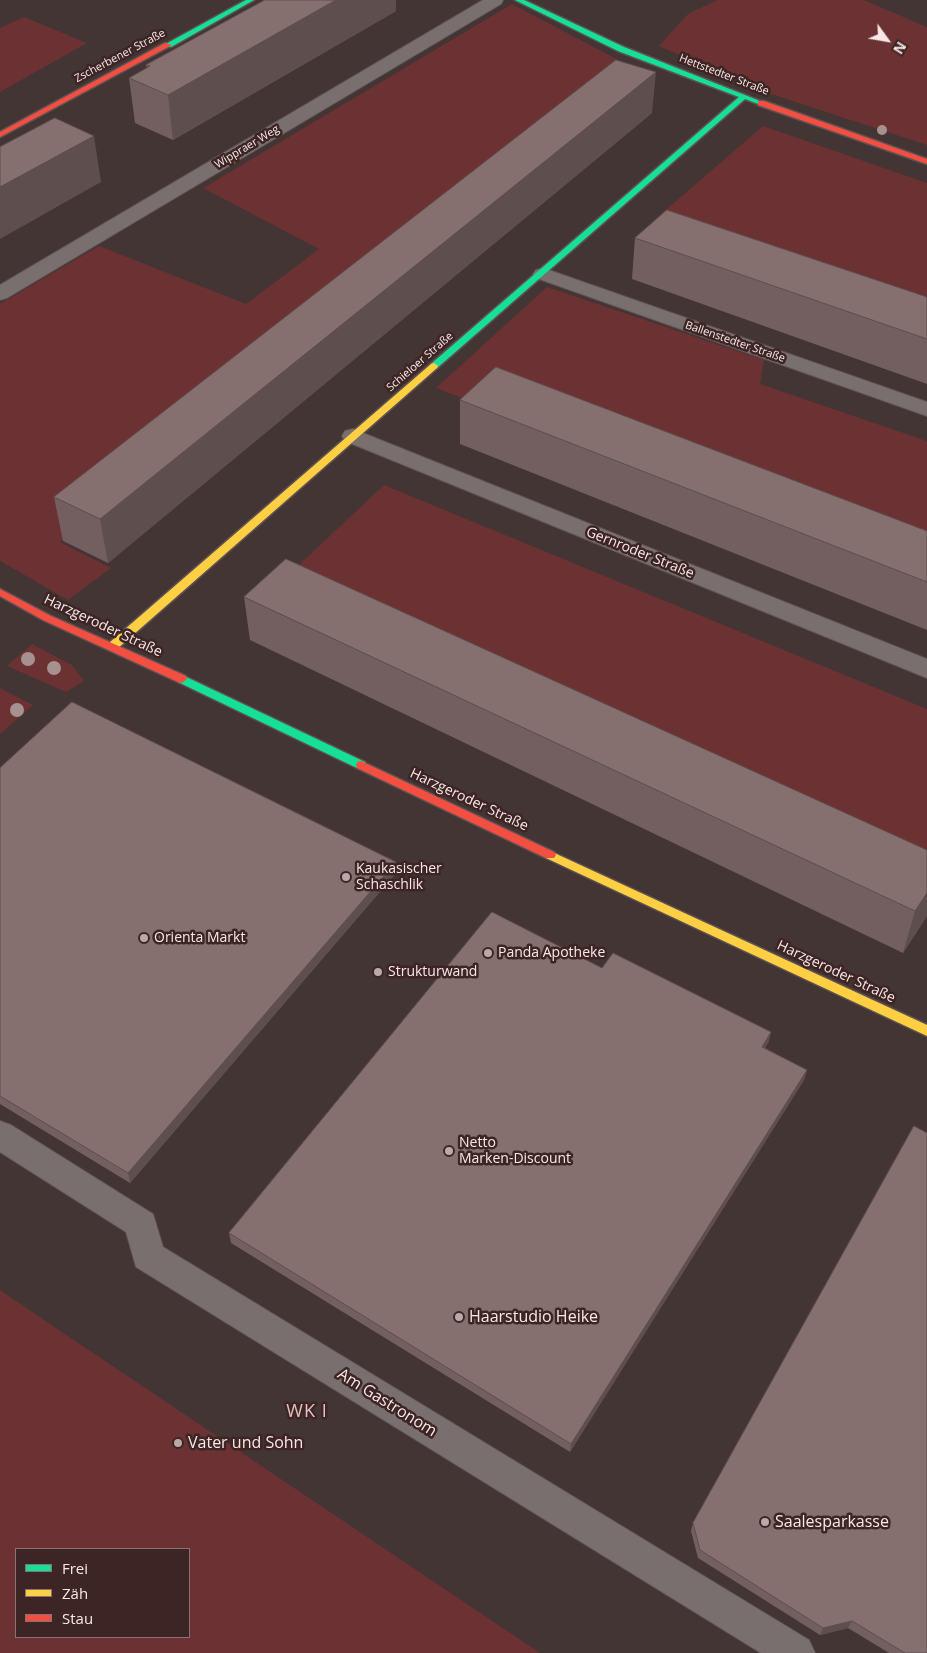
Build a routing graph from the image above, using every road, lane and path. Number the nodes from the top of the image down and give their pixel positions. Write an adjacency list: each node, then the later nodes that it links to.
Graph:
1 (251, 0): 5 (street, Zscherbener Straße)
2 (495, 0): 8 (street, Wippraer Weg)
3 (518, 0): 4 (street, Hettstedter Straße)
4 (744, 97): 6 (street, Hettstedter Straße); 7 (street, Schieloer Straße)
5 (0, 135)
6 (927, 162)
7 (543, 274): 9 (street, Ballenstedter Straße); 10 (street, Schieloer Straße)
8 (0, 294)
9 (927, 409)
10 (353, 436): 12 (street, Schieloer Straße); 13 (street, Gernroder Straße)
11 (0, 592): 12 (street, Harzgeroder Straße)
12 (113, 646): 14 (street, Harzgeroder Straße)
13 (927, 669)
14 (927, 1031)
15 (0, 1135): 16 (street, Am Gastronom)
16 (796, 1653)

